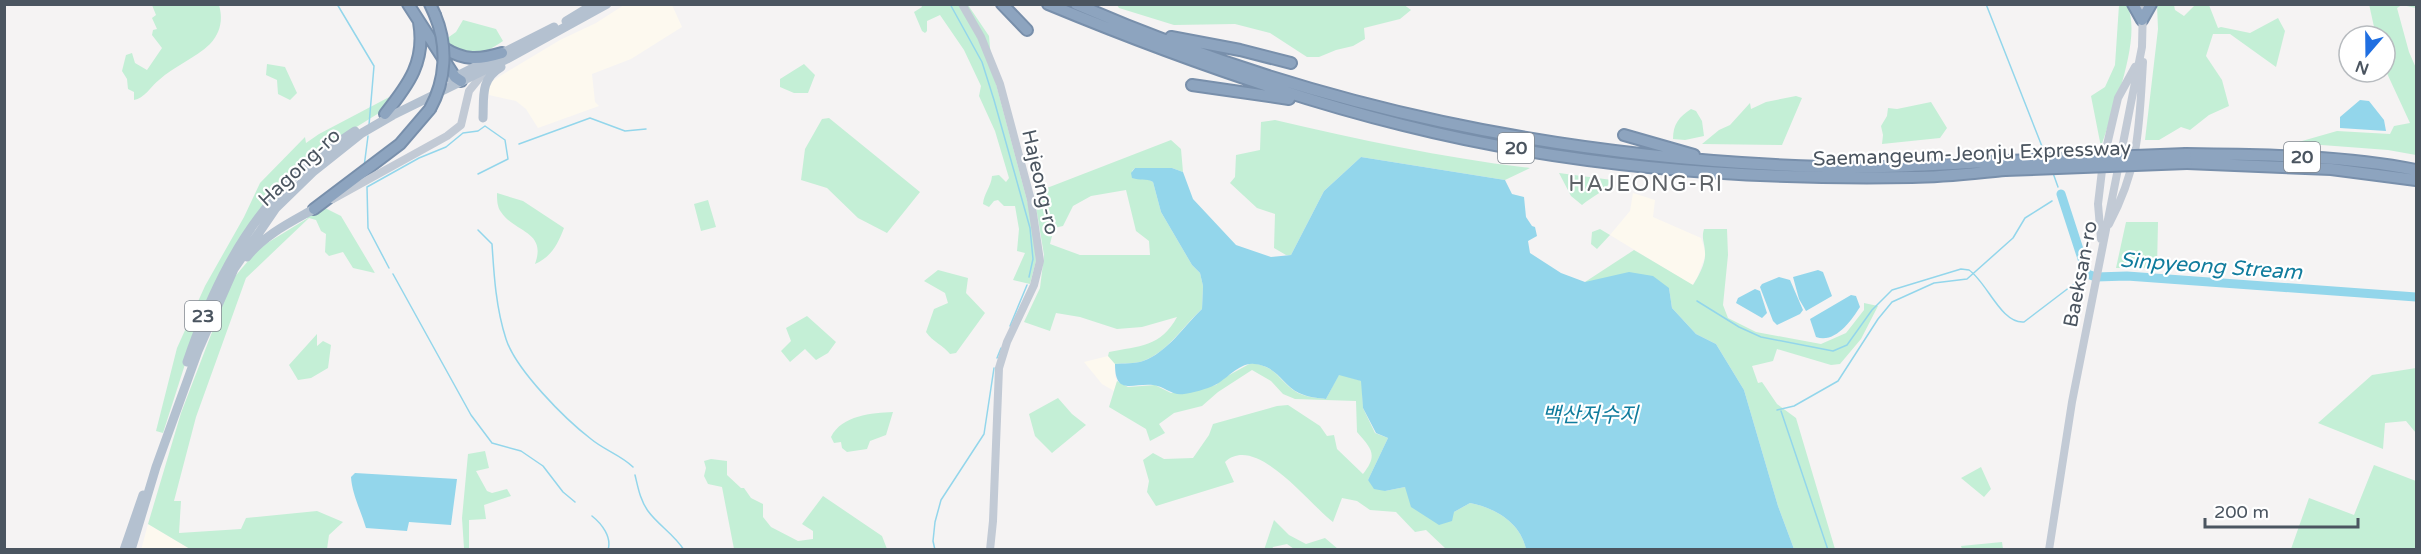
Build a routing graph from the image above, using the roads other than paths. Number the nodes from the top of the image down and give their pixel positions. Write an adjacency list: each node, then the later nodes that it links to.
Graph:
1 (408, 4): 15 (highway)
2 (417, 4): 19 (highway)
3 (430, 4): 37 (highway, bridge)
4 (594, 4): 20 (main road, Hagong-ro / 23)
5 (607, 4): 17 (main road, Hagong-ro / 23)
6 (962, 4): 45 (main road, Hajeong-ro)
7 (1002, 4): 16 (highway)
8 (1048, 4): 27 (highway, Saemangeum-Jeonju Expressway / 20)
9 (1076, 4): 13 (highway, Saemangeum-Jeonju Expressway / 20)
10 (2133, 4): 14 (highway)
11 (2143, 4): 14 (main road, Baeksan-ro)
12 (2151, 4): 14 (highway)
13 (1113, 20): 22 (highway); 33 (highway, Saemangeum-Jeonju Expressway / 20)
14 (2142, 20): 18 (main road, Baeksan-ro)
15 (419, 22): 24 (highway); 28 (highway)
16 (1027, 30)
17 (551, 35): 23 (main road, Hagong-ro / 23); 29 (main road)
18 (2142, 47): 21 (main road, Baeksan-ro); 38 (main road)
19 (444, 48): 20 (highway); 24 (highway)
20 (502, 53): 24 (main road, Hagong-ro / 23)
21 (2139, 61): 38 (main road, Baeksan-ro); 39 (main road)
22 (1291, 63)
23 (488, 68): 24 (main road, Hagong-ro / 23); 26 (main road)
24 (459, 77): 26 (main road); 28 (main road, Hagong-ro / 23)
25 (1191, 85): 27 (highway)
26 (466, 103): 37 (main road)
27 (1325, 104): 34 (highway, Saemangeum-Jeonju Expressway / 20)
28 (381, 118): 30 (main road, Hagong-ro / 23)
29 (483, 118)
30 (360, 131): 40 (main road, Hagong-ro / 23); 42 (main road, Hagong-ro / 23)
31 (1624, 135): 33 (highway)
32 (2186, 158): 34 (highway, Saemangeum-Jeonju Expressway / 20, bridge); 35 (highway, Saemangeum-Jeonju Expressway / 20); 36 (highway, Saemangeum-Jeonju Expressway / 20)
33 (1723, 162): 34 (highway, Saemangeum-Jeonju Expressway / 20)
34 (2005, 166)
35 (2416, 170)
36 (2416, 180)
37 (314, 209): 40 (main road)
38 (2105, 232): 39 (main road, Baeksan-ro)
39 (2102, 249): 46 (main road, Baeksan-ro)
40 (226, 285): 41 (main road, Hagong-ro / 23)
41 (143, 514): 43 (main road, Hagong-ro / 23); 44 (main road)
42 (124, 549)
43 (131, 549)
44 (137, 549)
45 (990, 549)
46 (2049, 549)

